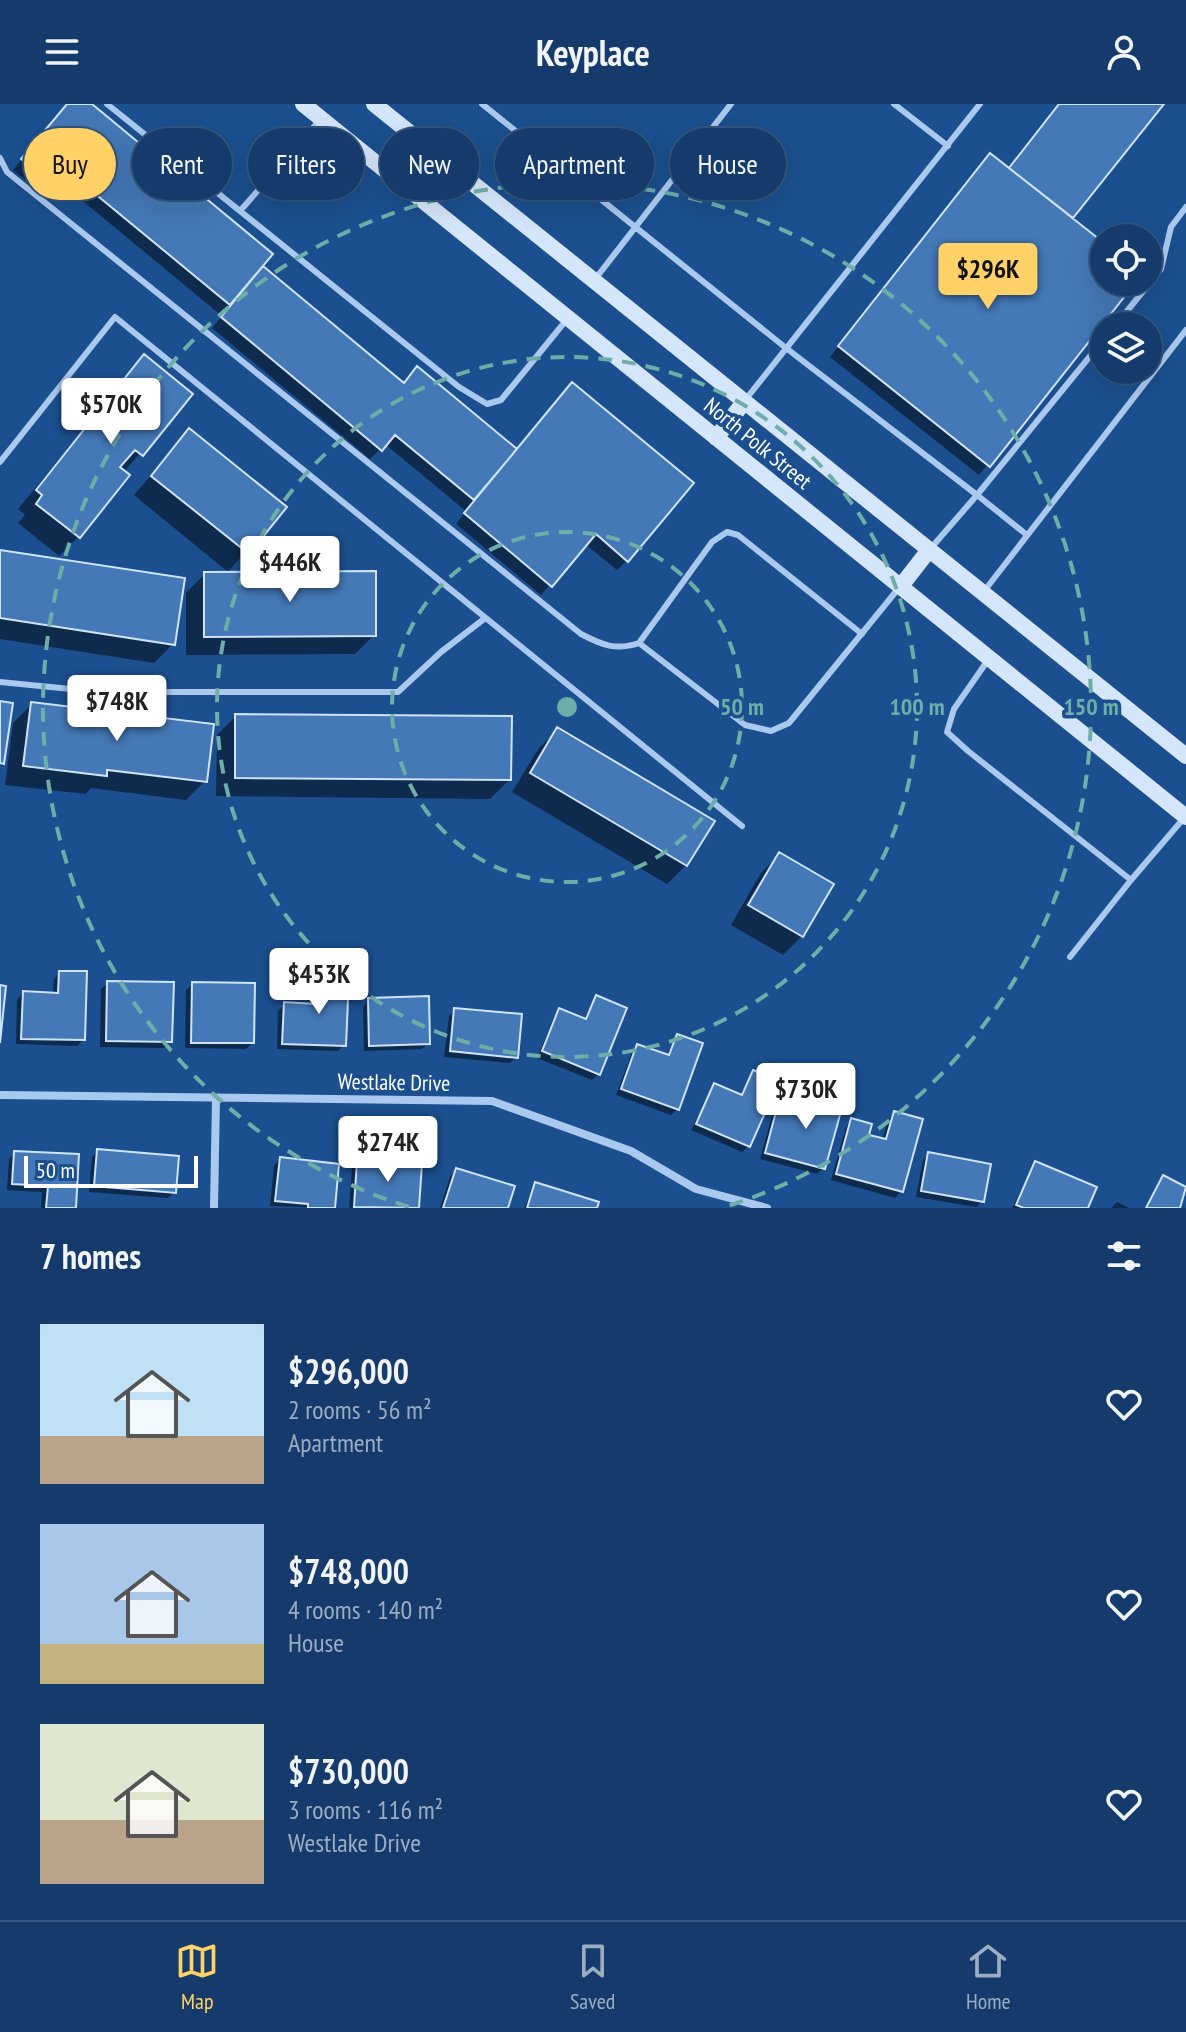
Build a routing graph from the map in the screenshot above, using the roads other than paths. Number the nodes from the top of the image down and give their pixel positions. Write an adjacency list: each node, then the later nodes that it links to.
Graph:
1 (107, 104): 13 (lane)
2 (303, 104): 9 (main road, North Polk Street)
3 (332, 104): 9 (main road)
4 (374, 104): 15 (main road, North Polk Street)
5 (482, 104): 14 (lane)
6 (731, 104): 14 (lane)
7 (894, 104): 10 (lane)
8 (980, 104): 10 (lane)
9 (321, 118): 13 (lane); 17 (main road, North Polk Street)
10 (948, 146): 19 (lane)
11 (0, 158): 31 (lane)
12 (1186, 207): 16 (lane)
13 (240, 211): 17 (lane)
14 (634, 228): 15 (lane); 19 (lane)
15 (594, 281): 21 (main road, North Polk Street)
16 (1126, 312)
17 (568, 318): 22 (main road, North Polk Street)
18 (1186, 330): 25 (lane)
19 (786, 348): 21 (lane); 24 (lane)
20 (1090, 356): 24 (lane)
21 (744, 402): 22 (main road); 26 (main road, North Polk Street)
22 (716, 438): 27 (main road, North Polk Street)
23 (0, 462): 29 (lane)
24 (977, 495): 25 (lane); 26 (lane)
25 (1027, 535): 28 (lane)
26 (929, 550): 27 (main road); 28 (main road, North Polk Street)
27 (901, 586): 30 (lane); 32 (main road, North Polk Street)
28 (982, 593): 34 (main road, North Polk Street)
29 (484, 619): 33 (lane); 36 (lane)
30 (862, 634): 31 (lane); 31 (lane)
31 (639, 643)
32 (989, 658): 35 (main road, North Polk Street); 37 (lane)
33 (0, 682)
34 (1186, 756)
35 (1186, 816): 37 (lane)
36 (742, 826)
37 (1131, 880): 38 (lane)
38 (1070, 957)
39 (0, 1095): 40 (street, Westlake Drive)
40 (216, 1098): 41 (street); 42 (street, Westlake Drive)
41 (214, 1208)
42 (767, 1208)

